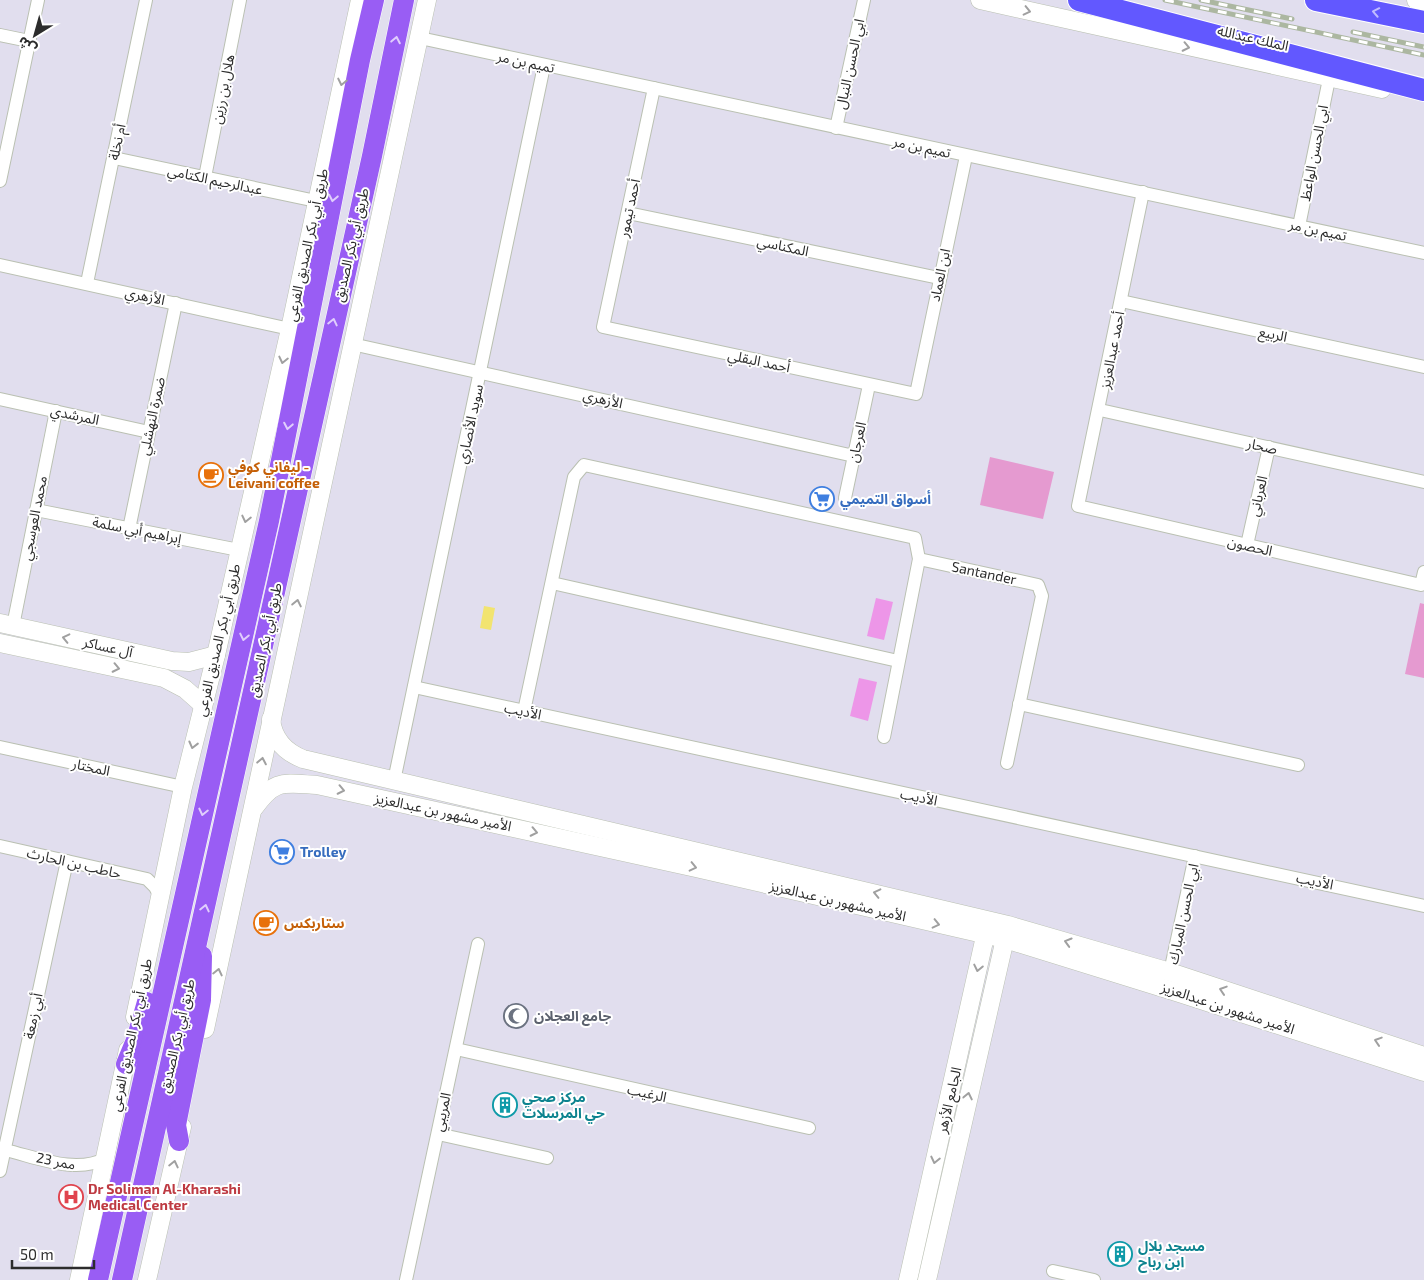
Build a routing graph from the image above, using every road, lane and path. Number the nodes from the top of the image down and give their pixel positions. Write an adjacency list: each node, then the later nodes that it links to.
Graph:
1 (38, 0): 18 (street)
2 (146, 0): 27 (street, أم نخلة)
3 (240, 0): 28 (street, هلال بن رزين)
4 (360, 0): 31 (street, طريق أبي بكر الصديق الفرعي, one-way to 31)
5 (374, 0): 84 (main road, طريق أبي بكر الصديق, one-way to 84)
6 (404, 0): 93 (main road, طريق أبي بكر الصديق, one-way to 6)
7 (427, 0): 17 (street)
8 (864, 0): 25 (street, ابي الحسن النبال)
9 (980, 0): 21 (street, one-way to 21)
10 (1079, 0): 23 (highway)
11 (1083, 0): 20 (highway, الملك عبدالله)
12 (1316, 0): 15 (highway, one-way to 12)
13 (1416, 0): 14 (street)
14 (1424, 2)
15 (1424, 22)
16 (0, 35): 18 (street)
17 (420, 38): 19 (street, تميم بن مر); 42 (street)
18 (29, 41): 29 (street)
19 (544, 66): 22 (street, تميم بن مر); 44 (street, سويد الأنصاري)
20 (1424, 77)
21 (1329, 79): 24 (street); 33 (street, ابي الحسن الواعظ)
22 (654, 88): 25 (street, تميم بن مر); 32 (street, أحمد تيمور)
23 (1424, 90)
24 (1424, 97)
25 (836, 128): 26 (street, تميم بن مر)
26 (966, 156): 30 (street, تميم بن مر); 36 (street, ابن العماد)
27 (114, 158): 28 (street, عبدالرحيم الكتامي); 37 (street, أم نخلة)
28 (205, 178): 31 (street, عبدالرحيم الكتامي)
29 (0, 181)
30 (1143, 192): 33 (street, تميم بن مر); 38 (street, أحمد عبدالعزيز)
31 (316, 201): 41 (street, طريق أبي بكر الصديق الفرعي)
32 (628, 213): 36 (street, المكناسي); 40 (street, أحمد تيمور)
33 (1299, 226): 34 (street, تميم بن مر)
34 (1424, 253)
35 (0, 265): 37 (street, الأزهري)
36 (939, 278): 46 (street, ابن العماد)
37 (88, 283): 39 (street, الأزهري)
38 (1121, 301): 43 (street, الربيع); 48 (street, أحمد عبدالعزيز)
39 (176, 303): 41 (street, الأزهري); 50 (street, ضمرة النهشلي)
40 (603, 327): 45 (street, أحمد البقلي)
41 (290, 329): 59 (street, طريق أبي بكر الصديق الفرعي, one-way to 59)
42 (352, 344): 44 (street, الأزهري); 73 (street, one-way to 42)
43 (1424, 367)
44 (481, 371): 52 (street, الأزهري); 69 (street, سويد الأنصاري)
45 (869, 385): 46 (street, أحمد البقلي); 52 (street, العرجان)
46 (916, 394)
47 (0, 399): 49 (street, المرشدي)
48 (1100, 410): 51 (street, صحار); 55 (street, أحمد عبدالعزيز)
49 (56, 411): 50 (street, المرشدي); 56 (street, محمد العوسجي)
50 (149, 432): 57 (street, ضمرة النهشلي)
51 (1269, 447): 53 (street, صحار); 58 (street, العرباني)
52 (854, 456): 54 (street, العرجان)
53 (1424, 482)
54 (845, 498)
55 (1078, 506): 58 (street, الحصون)
56 (36, 510): 57 (street, إبراهيم أبي سلمة); 63 (street, محمد العوسجي)
57 (129, 529): 59 (street, إبراهيم أبي سلمة)
58 (1247, 545): 61 (street, الحصون)
59 (239, 550): 65 (street, طريق أبي بكر الصديق الفرعي)
60 (919, 559): 62 (street); 67 (street); 70 (street, Santander)
61 (1424, 572)
62 (552, 583): 67 (street); 72 (street)
63 (6, 624): 66 (street, آل عساكر, one-way to 63)
64 (0, 643): 68 (street, آل عساكر, one-way to 68)
65 (216, 655): 66 (street, آل عساكر); 71 (street, طريق أبي بكر الصديق الفرعي)
66 (172, 661): 68 (street)
67 (898, 661): 74 (street)
68 (164, 678): 71 (street, آل عساكر)
69 (414, 686): 72 (street, الأديب); 79 (street, سويد الأنصاري)
70 (1020, 704): 77 (street); 78 (street)
71 (203, 705): 81 (street, طريق أبي بكر الصديق الفرعي, one-way to 81)
72 (524, 711): 85 (street, الأديب)
73 (271, 716): 76 (street, الأمير مشهور بن عبدالعزيز); 82 (street, one-way to 73)
74 (884, 737)
75 (0, 747): 81 (street, المختار)
76 (311, 760): 79 (street, الأمير مشهور بن عبدالعزيز); 80 (street)
77 (1007, 763)
78 (1298, 764)
79 (394, 781): 91 (street, الأمير مشهور بن عبدالعزيز, one-way to 79)
80 (306, 784): 82 (street, الأمير مشهور بن عبدالعزيز); 91 (street, الأمير مشهور بن عبدالعزيز, one-way to 91)
81 (183, 786): 87 (street, طريق أبي بكر الصديق الفرعي)
82 (252, 810): 102 (street, one-way to 82)
83 (0, 846): 86 (street, حاطب بن الحارث)
84 (194, 852): 98 (main road); 111 (main road, طريق أبي بكر الصديق)
85 (1195, 856): 90 (street, الأديب); 95 (street, ابي الحسن المبارك)
86 (67, 862): 88 (street, حاطب بن الحارث); 103 (street, أبي زمعة)
87 (167, 866): 88 (street); 89 (street, طريق أبي بكر الصديق الفرعي)
88 (147, 879): 89 (street)
89 (160, 896): 98 (street, طريق أبي بكر الصديق الفرعي)
90 (1424, 906)
91 (987, 928): 92 (street, الأمير مشهور بن عبدالعزيز); 107 (street, الجامع الأزهر, one-way to 107)
92 (1006, 932): 95 (street, الأمير مشهور بن عبدالعزيز, one-way to 92); 99 (street, الأمير مشهور بن عبدالعزيز); 108 (street, الجامع الأزهر, one-way to 92)
93 (199, 936): 102 (main road); 112 (main road, طريق أبي بكر الصديق)
94 (478, 944): 96 (street, المريبي)
95 (1170, 972): 97 (street, الأمير مشهور بن عبدالعزيز, one-way to 95)
96 (456, 1049): 100 (street, الرغيب); 101 (street, المريبي)
97 (1424, 1056)
98 (126, 1064): 104 (street, طريق أبي بكر الصديق الفرعي)
99 (1424, 1072)
100 (809, 1128)
101 (438, 1134): 105 (street); 114 (street, المريبي)
102 (179, 1141): 113 (street, one-way to 102)
103 (5, 1150): 104 (street, ممر 23); 106 (street, أبي زمعة)
104 (106, 1158): 110 (street, طريق أبي بكر الصديق الفرعي)
105 (547, 1158)
106 (0, 1171)
107 (922, 1217): 108 (street); 115 (street, الجامع الأزهر)
108 (940, 1222): 116 (street, الجامع الأزهر)
109 (1053, 1271): 117 (street)
110 (79, 1280)
111 (98, 1280)
112 (122, 1280)
113 (147, 1280)
114 (406, 1280)
115 (908, 1280)
116 (927, 1280)
117 (1094, 1280)

